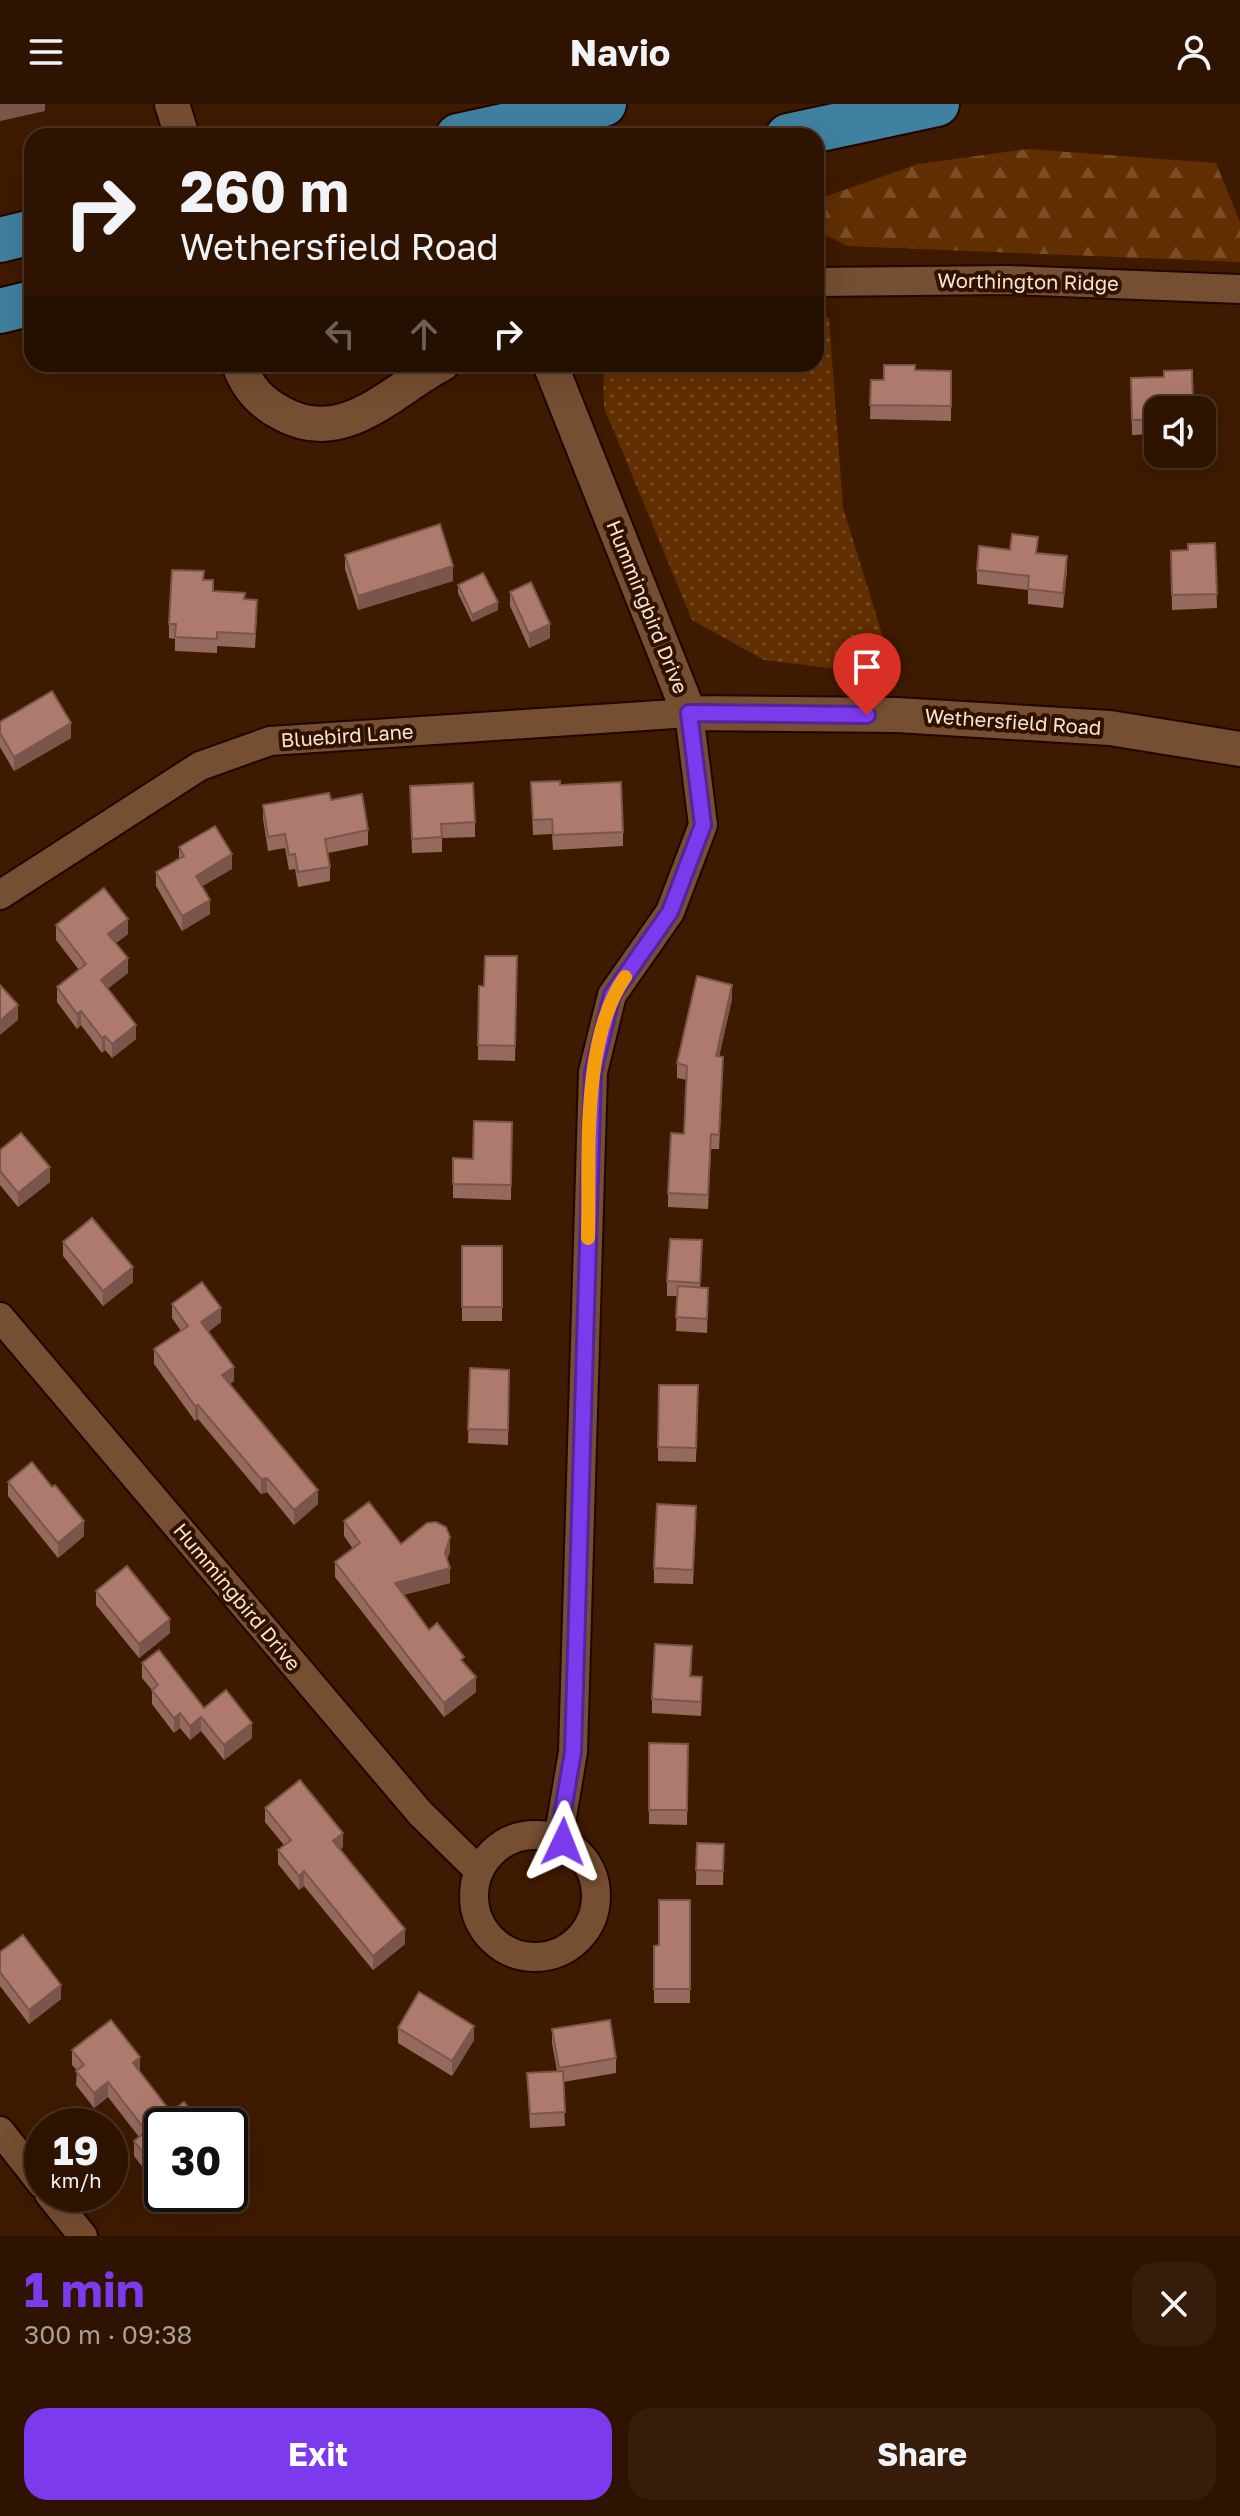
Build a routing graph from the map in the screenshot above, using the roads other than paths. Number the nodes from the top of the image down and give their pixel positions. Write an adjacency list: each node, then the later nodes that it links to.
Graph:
1 (172, 104): 4 (street)
2 (604, 104): 5 (highway)
3 (937, 104): 6 (highway)
4 (180, 128)
5 (494, 128)
6 (824, 128)
7 (24, 234): 8 (highway)
8 (0, 240)
9 (824, 282): 10 (street, Worthington Ridge)
10 (1240, 289)
11 (24, 305): 12 (highway)
12 (0, 311)
13 (242, 372): 14 (street)
14 (430, 372)
15 (553, 372): 16 (street, Hummingbird Drive)
16 (689, 713): 17 (street, Wethersfield Road); 18 (street, Bluebird Lane); 20 (street, Hummingbird Drive)
17 (1240, 749)
18 (0, 895)
19 (0, 1317): 21 (street, Hummingbird Drive)
20 (558, 1840): 21 (street); 21 (street)
21 (479, 1871)
22 (0, 2131): 23 (street)
23 (24, 2161)
24 (64, 2212): 25 (street)
25 (83, 2236)

